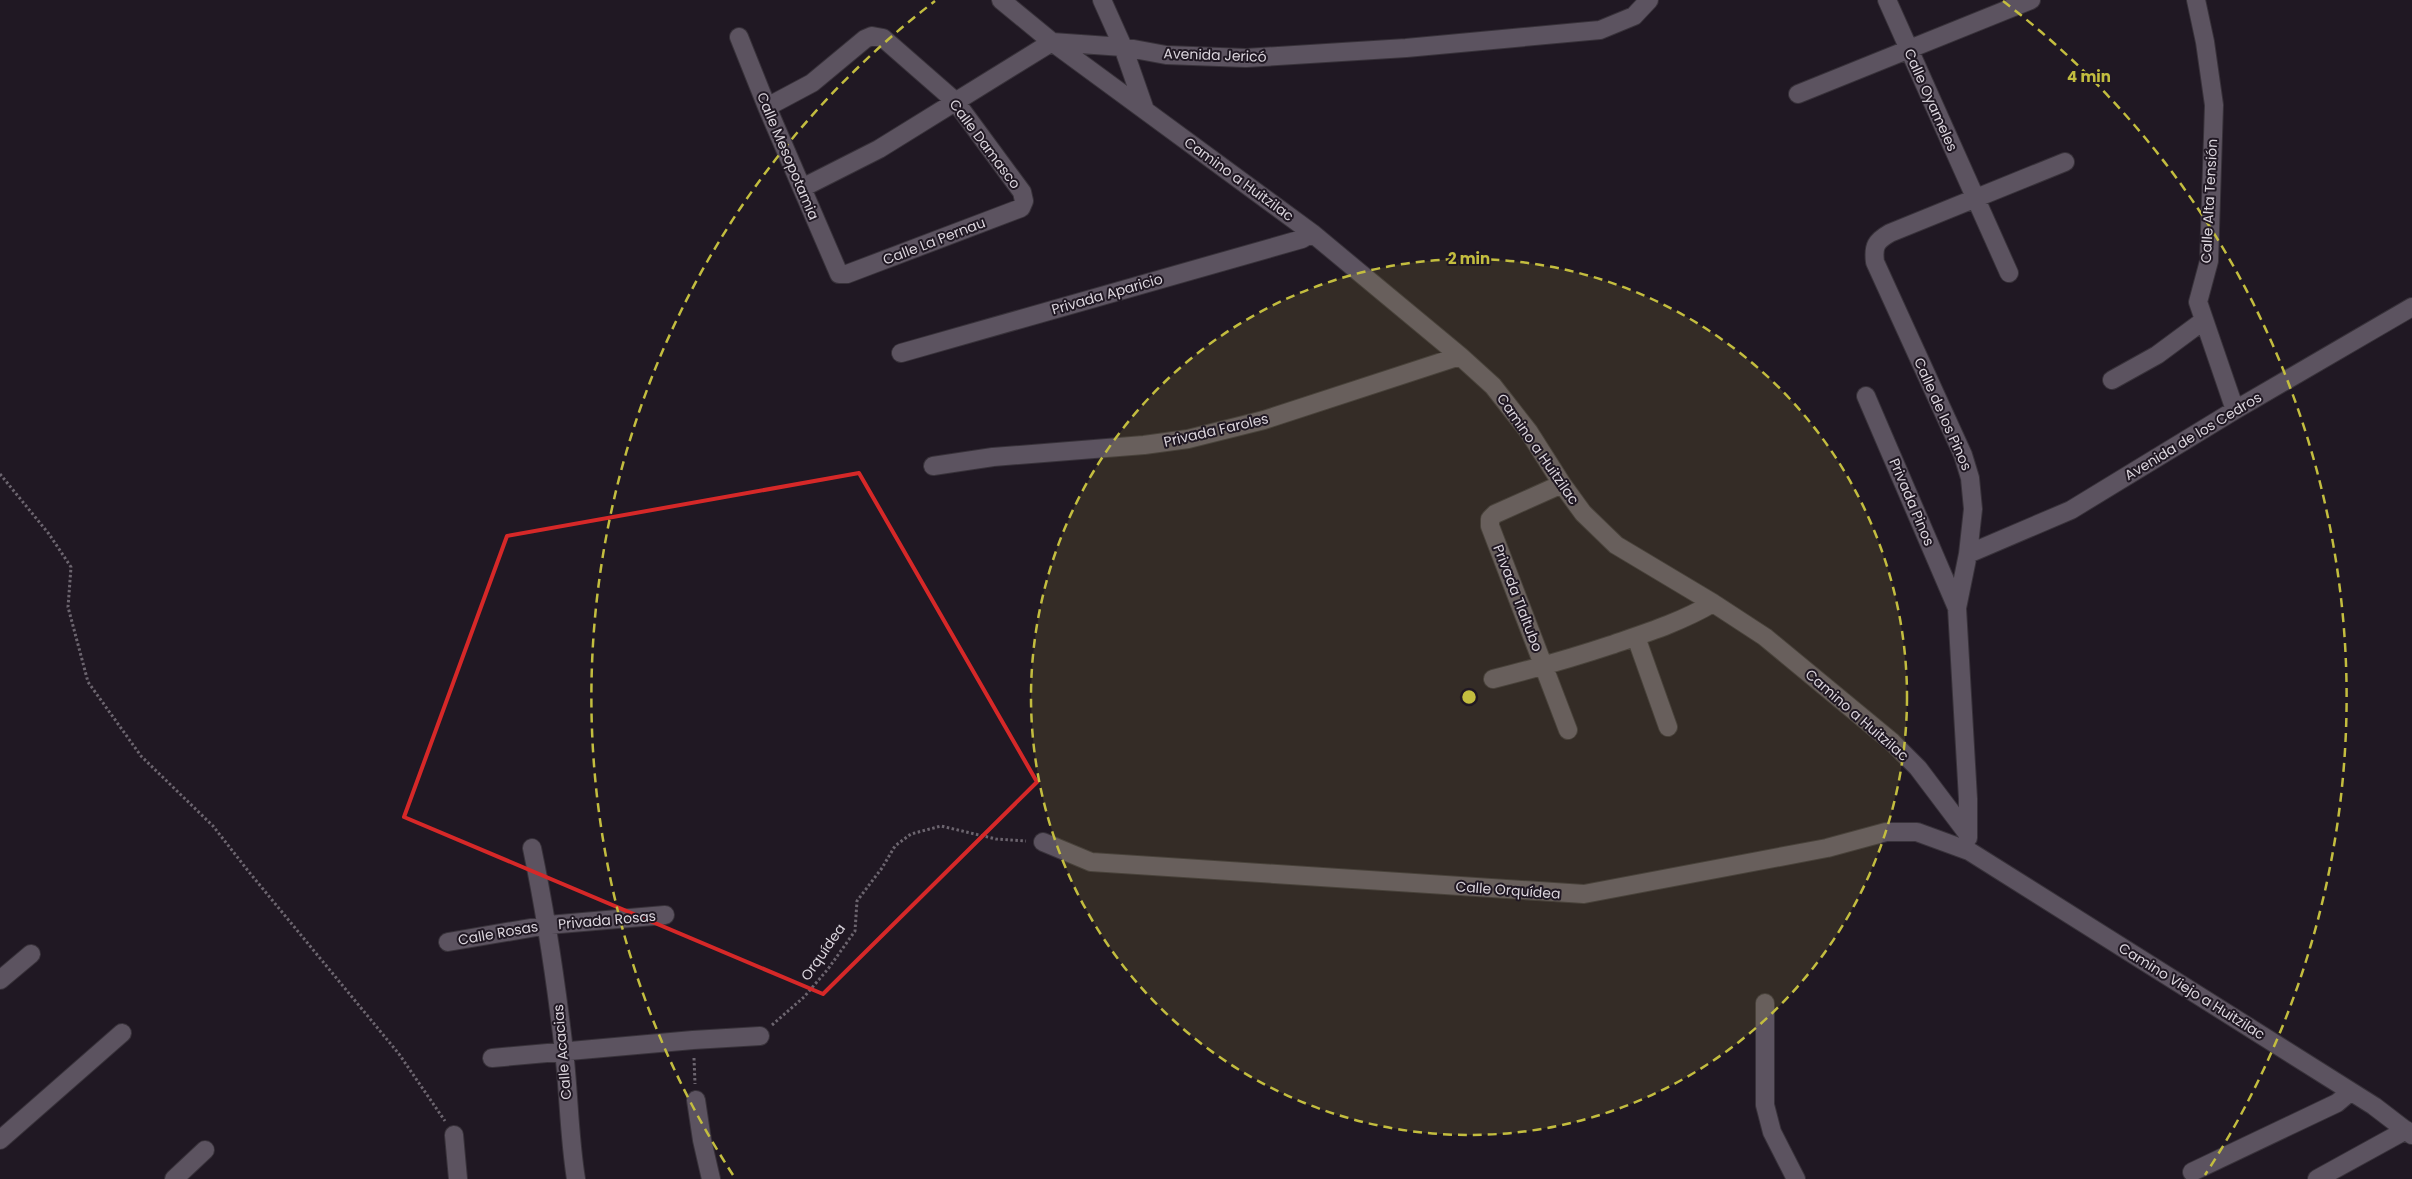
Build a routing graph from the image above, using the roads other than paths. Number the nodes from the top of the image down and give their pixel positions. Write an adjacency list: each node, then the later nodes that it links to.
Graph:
1 (1001, 0): 8 (street, Camino a Huitzilac)
2 (1102, 0): 9 (street)
3 (1649, 0): 9 (street, Avenida Jericó)
4 (1887, 0): 10 (street, Calle Oyameles)
5 (2031, 0): 10 (street)
6 (2196, 0): 23 (street, Calle Alta Tensión)
7 (739, 37): 13 (street, Calle Mesopotamia)
8 (1052, 42): 9 (street, Avenida Jericó); 12 (street); 14 (street, Camino a Huitzilac)
9 (1123, 47): 14 (street)
10 (1908, 50): 11 (street); 17 (street, Calle Oyameles)
11 (1798, 94)
12 (955, 102): 13 (street, Calle Damasco); 16 (street); 18 (street, Calle Damasco)
13 (767, 107): 16 (street, Calle Mesopotamia)
14 (1146, 110): 19 (street, Camino a Huitzilac)
15 (2065, 162): 17 (street)
16 (802, 188): 21 (street, Calle Mesopotamia)
17 (1975, 200): 20 (street, Calle Oyameles); 31 (street, Calle de los Pinos)
18 (1024, 201): 21 (street, Calle La Pernau)
19 (1312, 234): 24 (street, Privada Aparicio); 25 (street, Camino a Huitzilac)
20 (2009, 273)
21 (839, 274)
22 (2412, 307): 28 (street, Avenida de los Cedros)
23 (2203, 321): 26 (street); 28 (street, Calle Alta Tensión)
24 (901, 353)
25 (1460, 356): 29 (street, Privada Faroles); 30 (street, Camino a Huitzilac)
26 (2112, 380)
27 (1866, 396): 33 (street, Privada Pinos)
28 (2235, 410): 31 (street, Avenida de los Cedros)
29 (933, 466)
30 (1562, 484): 32 (street, Camino a Huitzilac); 35 (street, Privada Tlaltubo)
31 (1968, 554): 33 (street, Calle de los Pinos)
32 (1713, 603): 34 (street, Privada Tlaltubo); 39 (street, Camino a Huitzilac)
33 (1957, 608): 39 (street, Calle de los Pinos)
34 (1636, 637): 35 (street, Privada Tlaltubo); 37 (street)
35 (1544, 667): 36 (street); 38 (street)
36 (1493, 679)
37 (1668, 727)
38 (1568, 730)
39 (1967, 832): 42 (street, Calle de los Pinos)
40 (1043, 842): 42 (street, Calle Orquídea)
41 (532, 848): 44 (street, Calle Acacias)
42 (1969, 851): 53 (street, Camino Viejo a Huitzilac)
43 (665, 915): 44 (street, Privada Rosas)
44 (548, 925): 45 (street, Calle Rosas); 51 (street, Calle Acacias)
45 (448, 942)
46 (31, 954): 47 (street)
47 (0, 980)
48 (1765, 1003): 64 (street)
49 (122, 1033): 57 (street)
50 (760, 1036): 51 (street)
51 (564, 1053): 52 (street); 62 (street, Calle Acacias)
52 (492, 1058)
53 (2350, 1092): 55 (street, Camino Viejo a Huitzilac); 59 (street)
54 (696, 1100): 63 (street)
55 (2409, 1133): 65 (street)
56 (454, 1135): 61 (street)
57 (0, 1140)
58 (205, 1150): 60 (street)
59 (2192, 1172)
60 (174, 1179)
61 (458, 1179)
62 (576, 1179)
63 (711, 1179)
64 (1796, 1179)
65 (2317, 1179)

